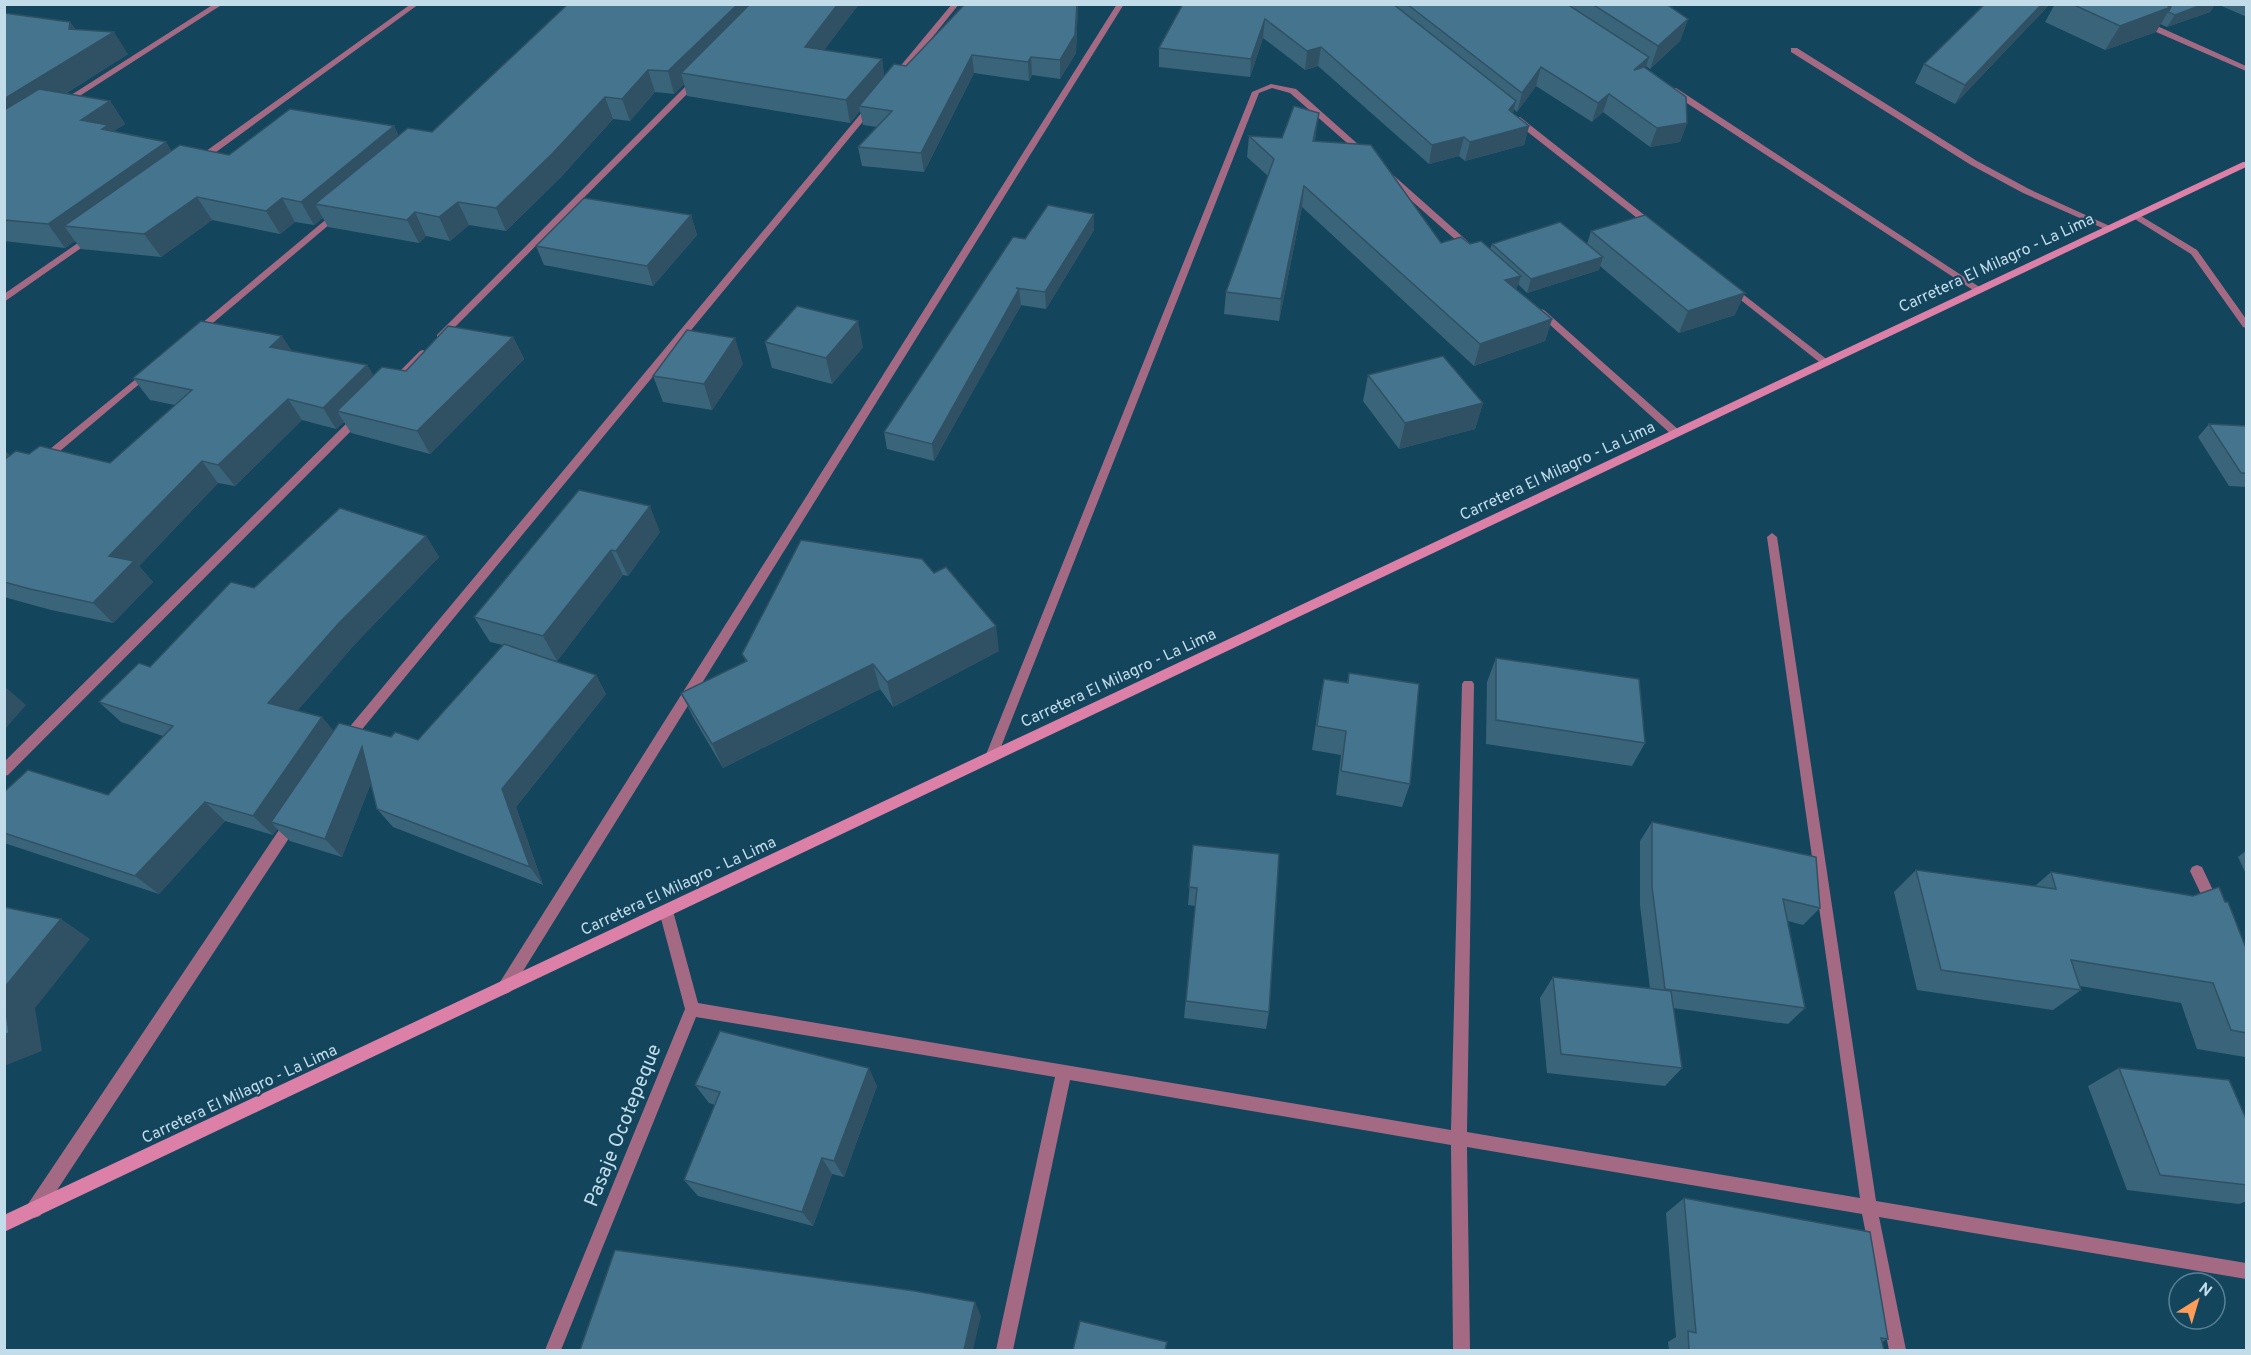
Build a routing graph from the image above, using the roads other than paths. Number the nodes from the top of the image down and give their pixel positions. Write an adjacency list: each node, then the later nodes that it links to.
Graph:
1 (220, 4): 10 (street)
2 (416, 4): 14 (street)
3 (956, 4): 36 (street)
4 (1121, 4): 43 (street)
5 (2135, 19): 7 (street)
6 (1794, 50): 18 (street)
7 (2247, 69)
8 (705, 72): 30 (street)
9 (1660, 82): 23 (street)
10 (51, 110)
11 (1511, 114): 20 (street)
12 (1374, 162): 37 (street)
13 (2247, 164): 17 (main road, Carretera El Milagro - La Lima)
14 (186, 169)
15 (1382, 170): 21 (street)
16 (351, 203): 27 (street)
17 (2136, 216): 18 (main road, Carretera El Milagro - La Lima); 26 (street)
18 (2110, 228): 23 (main road, Carretera El Milagro - La Lima)
19 (100, 230): 24 (street)
20 (1659, 231)
21 (1480, 258)
22 (1724, 282): 29 (street)
23 (1978, 290): 29 (main road, Carretera El Milagro - La Lima)
24 (4, 298)
25 (1534, 306): 32 (street)
26 (2247, 325)
27 (187, 340)
28 (159, 363): 33 (street)
29 (1826, 363): 32 (main road, Carretera El Milagro - La Lima)
30 (385, 392)
31 (368, 409): 38 (street)
32 (1676, 433): 37 (main road, Carretera El Milagro - La Lima)
33 (32, 469)
34 (1772, 537): 47 (street)
35 (1468, 684): 46 (street)
36 (340, 748)
37 (991, 757): 41 (main road, Carretera El Milagro - La Lima)
38 (4, 771)
39 (301, 807): 48 (street)
40 (2197, 871): 42 (street)
41 (666, 911): 43 (main road, Carretera El Milagro - La Lima); 44 (street)
42 (2217, 914)
43 (505, 987): 48 (main road, Carretera El Milagro - La Lima)
44 (692, 1009): 45 (street); 51 (street, Pasaje Ocotepeque)
45 (1064, 1072): 46 (street); 52 (street)
46 (1459, 1137): 47 (street); 53 (street)
47 (1869, 1207): 50 (street); 54 (street)
48 (33, 1210): 49 (main road, Carretera El Milagro - La Lima)
49 (4, 1224)
50 (2247, 1271)
51 (553, 1350)
52 (1004, 1350)
53 (1461, 1350)
54 (1897, 1350)

